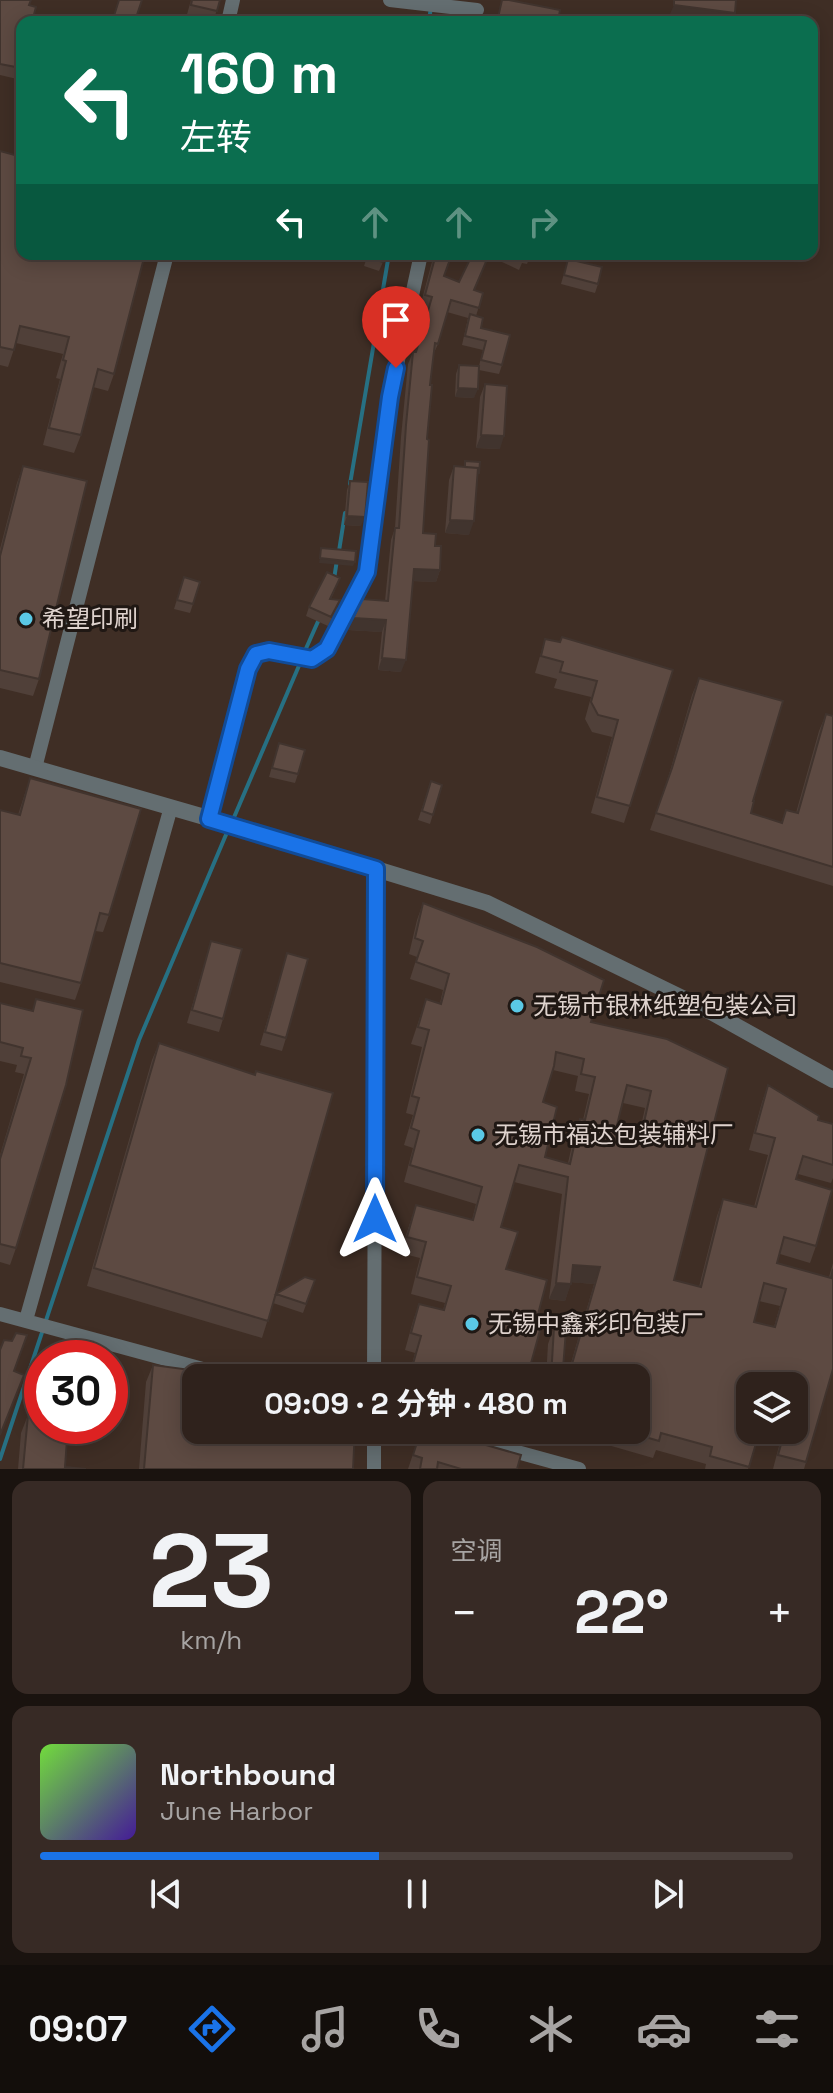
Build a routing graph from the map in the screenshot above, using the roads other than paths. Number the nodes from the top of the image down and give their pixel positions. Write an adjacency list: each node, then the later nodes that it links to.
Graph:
1 (390, 0): 2 (street)
2 (477, 11)
3 (165, 260): 6 (street)
4 (420, 260): 8 (street)
5 (0, 758): 6 (street)
6 (35, 768): 7 (street)
7 (171, 807): 8 (street); 12 (street)
8 (215, 820): 9 (street)
9 (376, 869): 10 (street); 14 (street)
10 (833, 1080)
11 (0, 1314): 12 (street)
12 (31, 1322): 13 (street)
13 (185, 1364)
14 (374, 1364)
15 (374, 1444): 17 (street)
16 (488, 1444): 18 (street)
17 (374, 1469)
18 (579, 1469)

